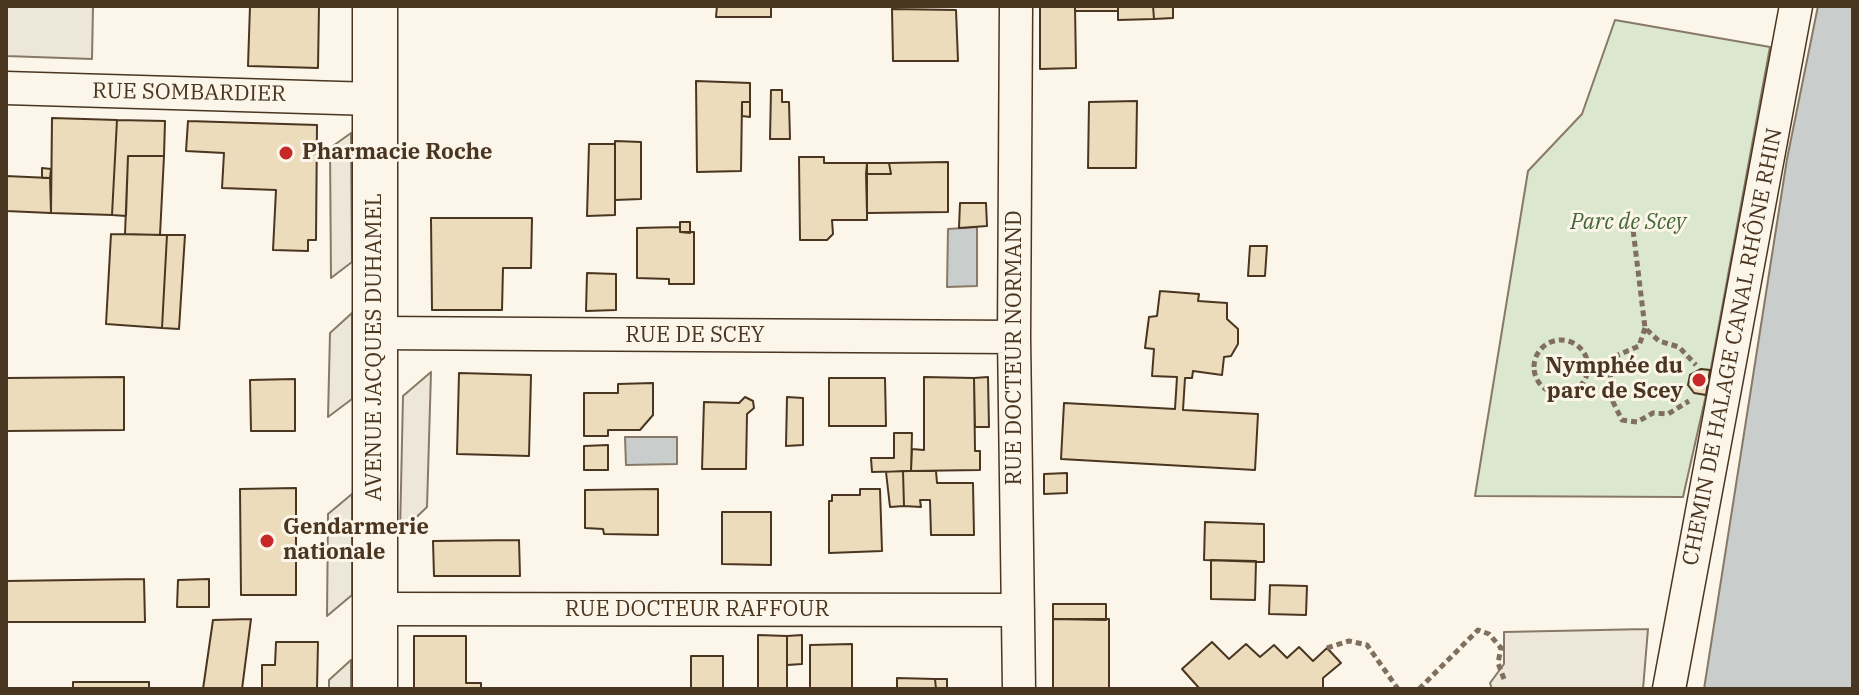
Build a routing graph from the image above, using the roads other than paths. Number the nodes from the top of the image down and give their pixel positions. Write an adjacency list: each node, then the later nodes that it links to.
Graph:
1 (375, 6): 5 (main road, AVENUE JACQUES DUHAMEL)
2 (1016, 6): 7 (street, RUE DOCTEUR NORMAND)
3 (1796, 6): 12 (street, CHEMIN DE HALAGE CANAL RHÔNE RHIN)
4 (6, 88): 5 (street, RUE SOMBARDIER)
5 (373, 99): 6 (main road, AVENUE JACQUES DUHAMEL)
6 (376, 333): 7 (street, RUE DE SCEY); 8 (main road, AVENUE JACQUES DUHAMEL)
7 (1014, 337): 9 (street, RUE DOCTEUR NORMAND)
8 (376, 609): 9 (street, RUE DOCTEUR RAFFOUR); 10 (main road, AVENUE JACQUES DUHAMEL)
9 (1018, 610): 11 (street, RUE DOCTEUR NORMAND)
10 (375, 689)
11 (1019, 689)
12 (1669, 689)

